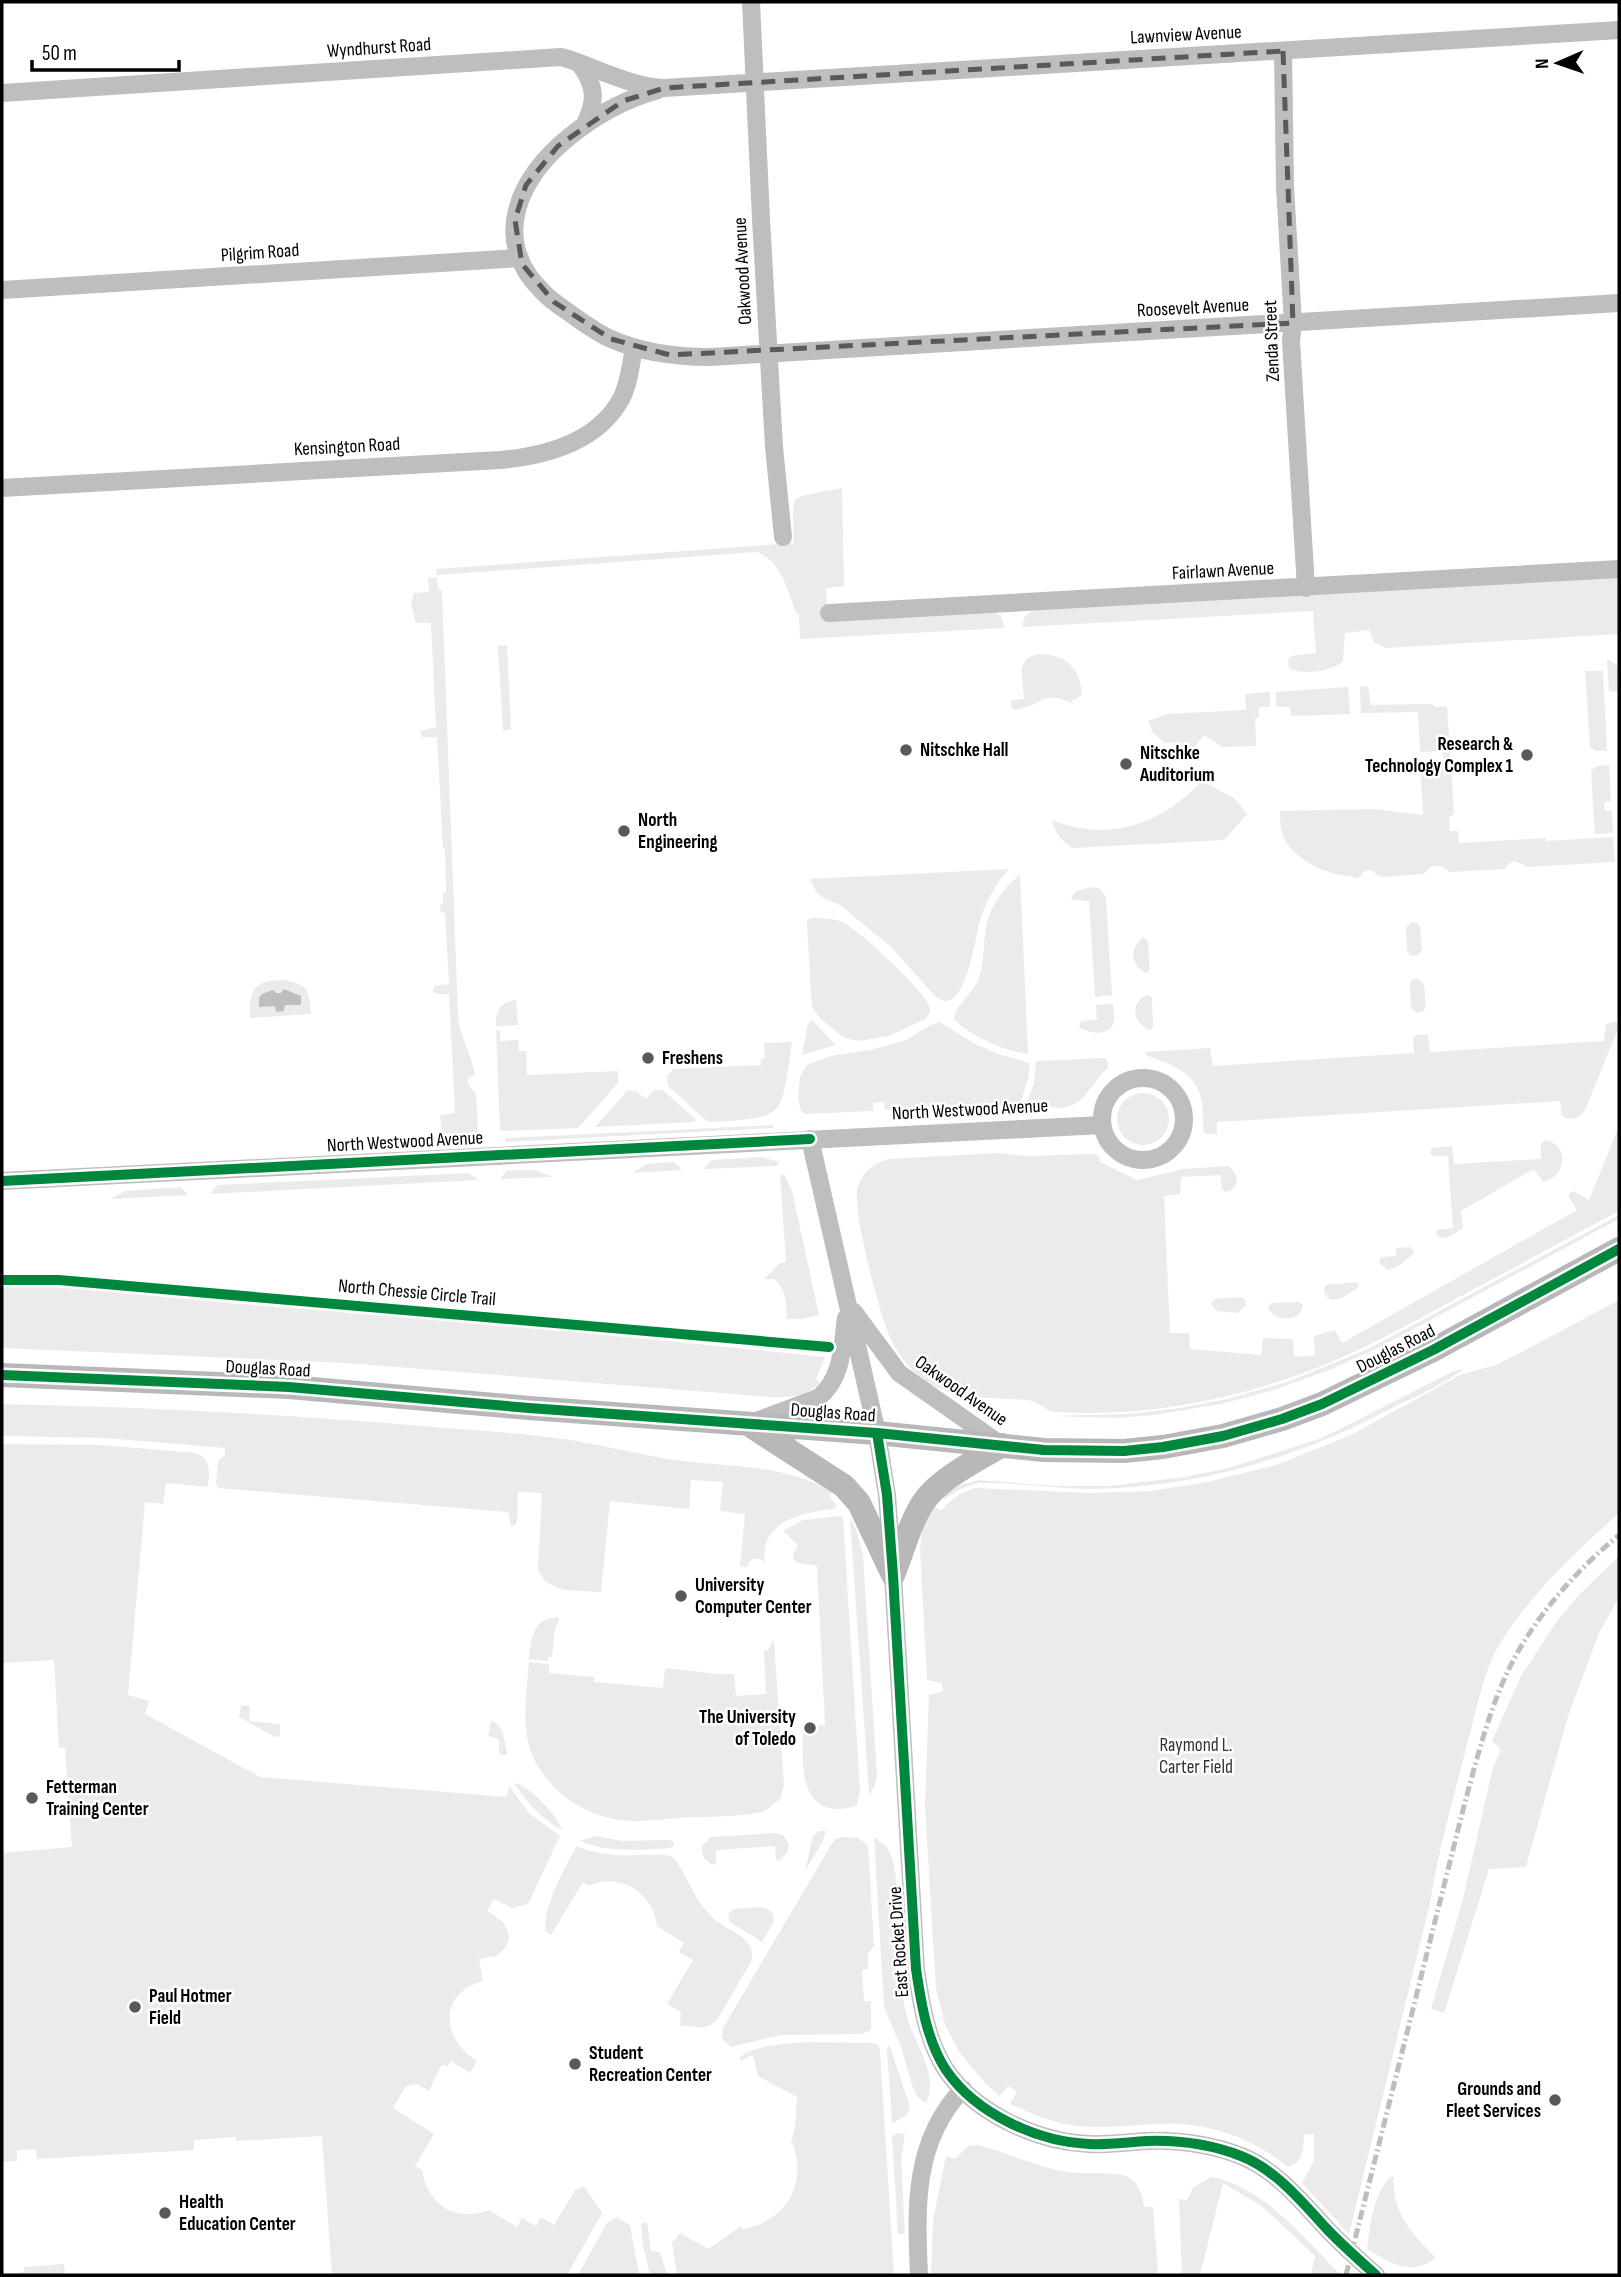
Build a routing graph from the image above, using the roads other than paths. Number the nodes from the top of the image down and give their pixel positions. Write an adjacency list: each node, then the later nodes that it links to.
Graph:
1 (751, 2): 5 (street, Oakwood Avenue)
2 (1619, 30): 3 (street, Lawnview Avenue)
3 (1283, 51): 5 (street, Lawnview Avenue); 12 (street, Zenda Street)
4 (579, 63): 6 (street, Wyndhurst Road); 7 (street, Wyndhurst Road); 8 (street)
5 (754, 82): 6 (street, Wyndhurst Road); 14 (street, Oakwood Avenue)
6 (664, 89): 8 (street)
7 (2, 93)
8 (584, 126): 9 (street)
9 (520, 258): 10 (street, Pilgrim Road); 13 (street, Roosevelt Avenue)
10 (2, 290)
11 (1619, 303): 12 (street, Roosevelt Avenue)
12 (1293, 323): 14 (street, Roosevelt Avenue); 18 (street, Zenda Street)
13 (634, 347): 14 (street, Roosevelt Avenue); 15 (street, Kensington Road)
14 (769, 353): 16 (street, Oakwood Avenue)
15 (2, 488)
16 (783, 537)
17 (1619, 569): 18 (street, Fairlawn Avenue)
18 (1306, 588): 19 (street, Fairlawn Avenue)
19 (829, 613)
20 (1102, 1125): 20 (street); 21 (street, North Westwood Avenue)
21 (810, 1139): 22 (street, North Westwood Avenue); 24 (street, Oakwood Avenue)
22 (2, 1181)
23 (1619, 1249): 28 (street, Douglas Road)
24 (848, 1304): 26 (street, Oakwood Avenue); 27 (street, Oakwood Avenue); 28 (street, Oakwood Avenue)
25 (2, 1376): 26 (street, Douglas Road)
26 (748, 1424): 27 (street, Douglas Road); 29 (street)
27 (877, 1433): 28 (street, Douglas Road); 29 (street, East Rocket Drive)
28 (1002, 1445): 29 (street)
29 (893, 1575): 30 (street, East Rocket Drive)
30 (963, 2089): 31 (street); 32 (street, East Rocket Drive)
31 (919, 2275)
32 (1376, 2275)

